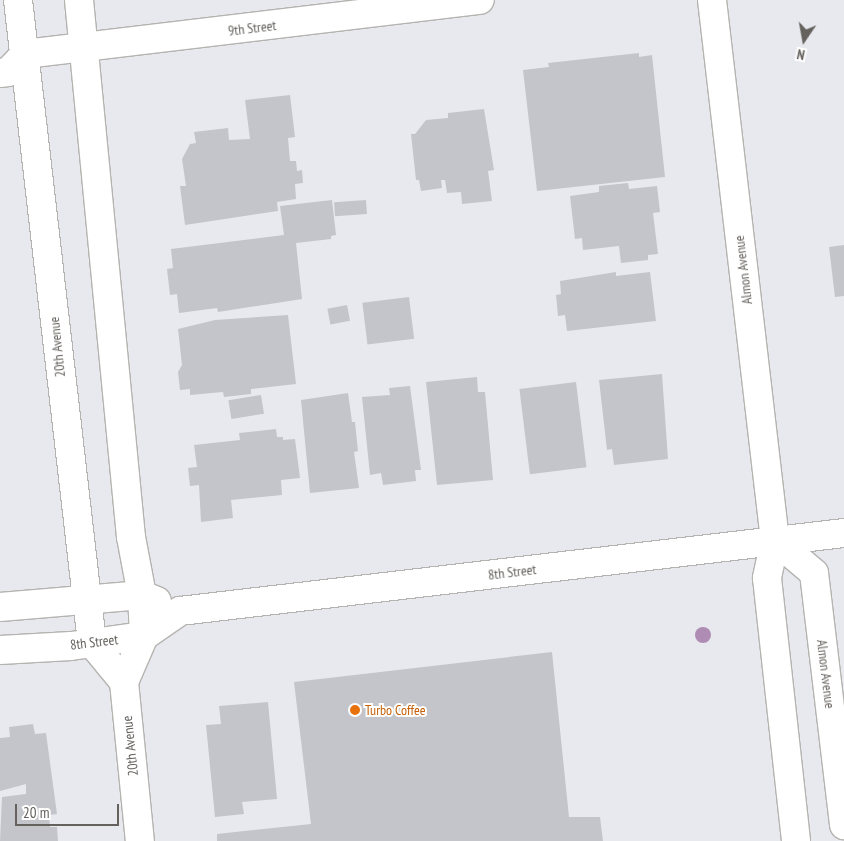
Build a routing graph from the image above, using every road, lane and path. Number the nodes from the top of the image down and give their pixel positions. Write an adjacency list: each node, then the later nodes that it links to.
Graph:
1 (18, 0): 7 (street, 20th Avenue)
2 (79, 0): 6 (street, 20th Avenue)
3 (480, 0): 6 (street, 9th Street)
4 (712, 0): 10 (street, Almon Avenue)
5 (0, 25): 7 (street)
6 (85, 49): 7 (street, 9th Street); 11 (street, 20th Avenue)
7 (25, 54): 8 (street); 12 (street, 20th Avenue)
8 (0, 73)
9 (844, 532): 10 (street, 8th Street)
10 (775, 540): 14 (street, 8th Street); 19 (street, Almon Avenue); 21 (street, Almon Avenue)
11 (142, 594): 12 (street); 14 (street); 15 (street, 20th Avenue)
12 (89, 601): 13 (street); 16 (street, 20th Avenue)
13 (0, 607)
14 (180, 611): 15 (street, 8th Street)
15 (144, 636): 16 (street, 8th Street); 18 (street, 20th Avenue)
16 (92, 643): 17 (street, 8th Street); 18 (street)
17 (0, 650)
18 (124, 682): 20 (street, 20th Avenue)
19 (844, 825)
20 (140, 841)
21 (796, 841)

